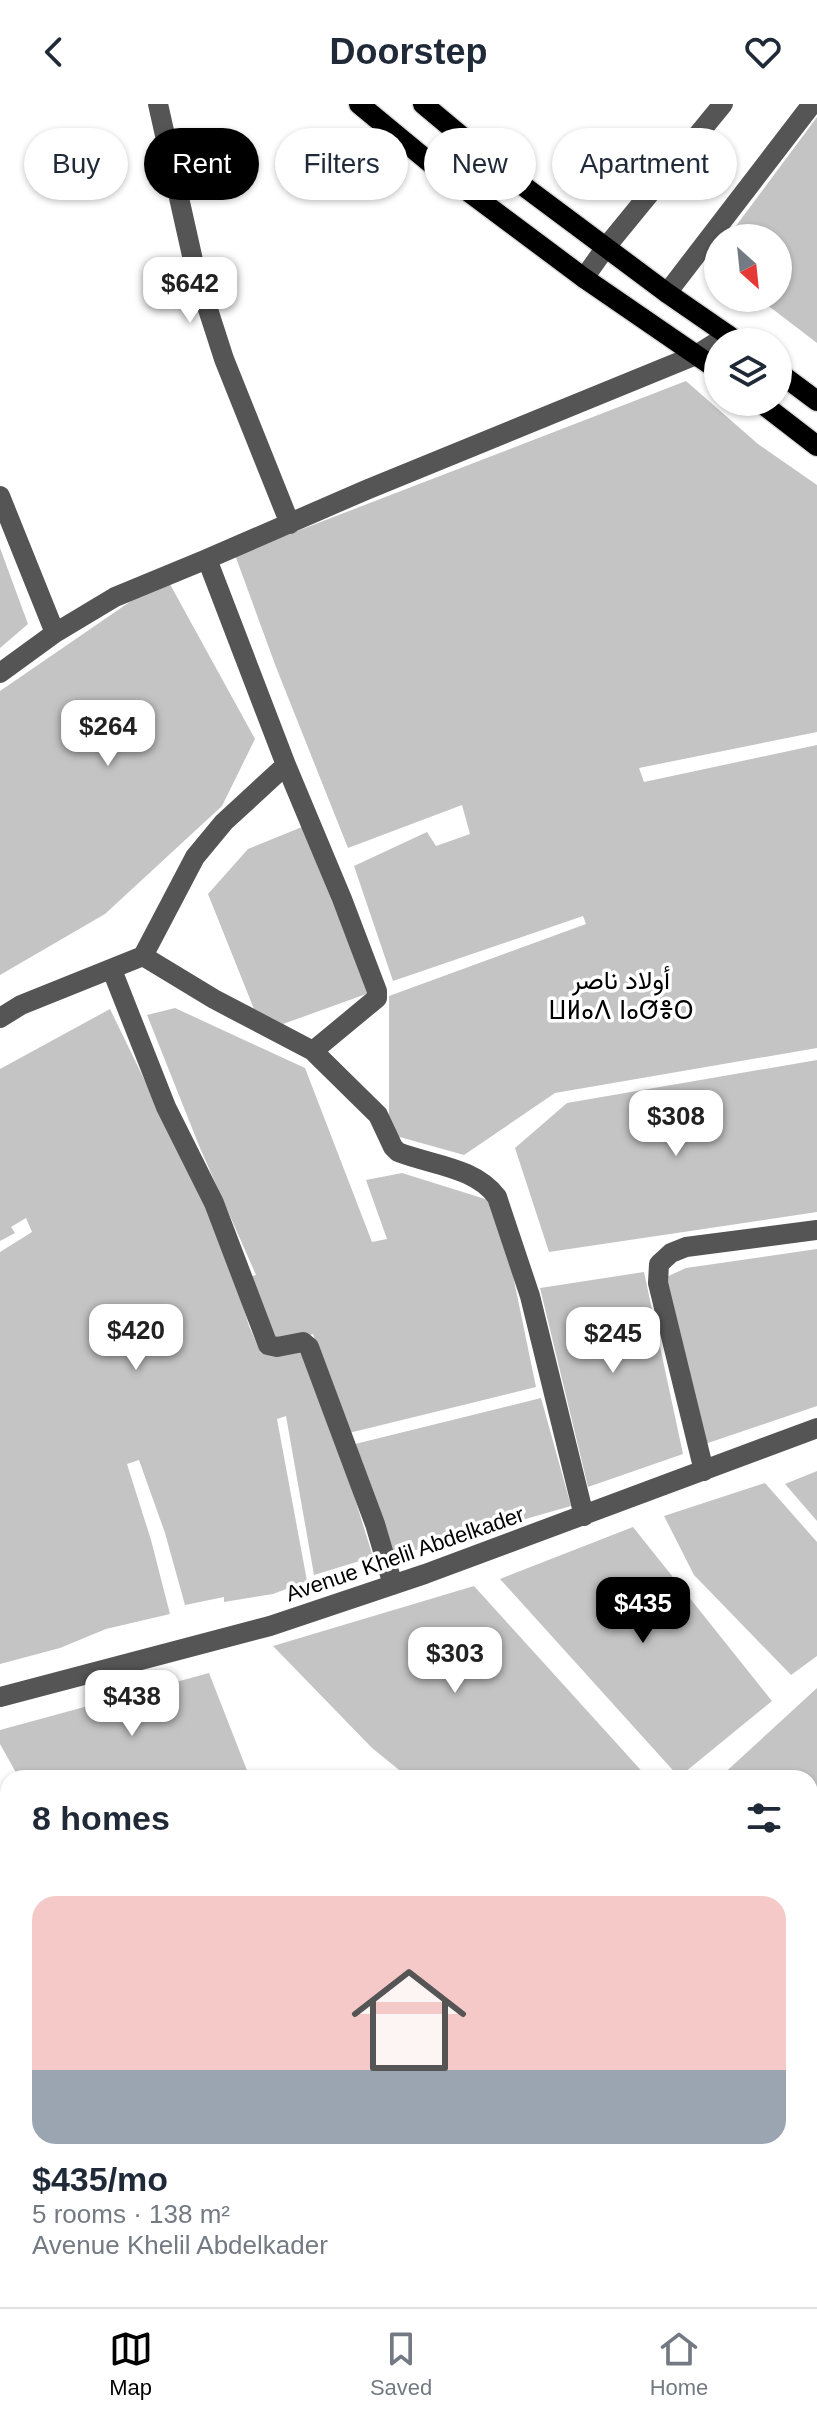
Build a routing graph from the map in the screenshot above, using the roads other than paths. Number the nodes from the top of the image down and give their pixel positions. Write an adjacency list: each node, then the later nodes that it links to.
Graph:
1 (158, 104): 18 (street)
2 (359, 104): 7 (main road)
3 (423, 104): 6 (main road)
4 (723, 104): 6 (street)
5 (812, 104): 8 (street)
6 (606, 247): 7 (street); 8 (main road)
7 (584, 278): 11 (main road)
8 (667, 293): 9 (main road)
9 (718, 328)
10 (704, 351): 11 (street)
11 (696, 355): 12 (main road); 18 (street)
12 (704, 360)
13 (792, 382): 14 (main road)
14 (817, 401)
15 (778, 416): 16 (main road)
16 (817, 446)
17 (0, 496): 20 (street)
18 (290, 524): 19 (street)
19 (207, 559): 20 (street); 22 (street)
20 (55, 633): 21 (street)
21 (0, 673)
22 (286, 765): 23 (street); 26 (street)
23 (143, 956): 24 (street); 26 (street)
24 (112, 970): 25 (street); 31 (street)
25 (0, 1018)
26 (313, 1051): 30 (street)
27 (817, 1230): 29 (street)
28 (817, 1428): 29 (street, Avenue Khelil Abdelkader)
29 (704, 1471): 30 (street, Avenue Khelil Abdelkader)
30 (584, 1516): 31 (street, Avenue Khelil Abdelkader)
31 (393, 1585): 32 (street, Avenue Khelil Abdelkader)
32 (0, 1697)

